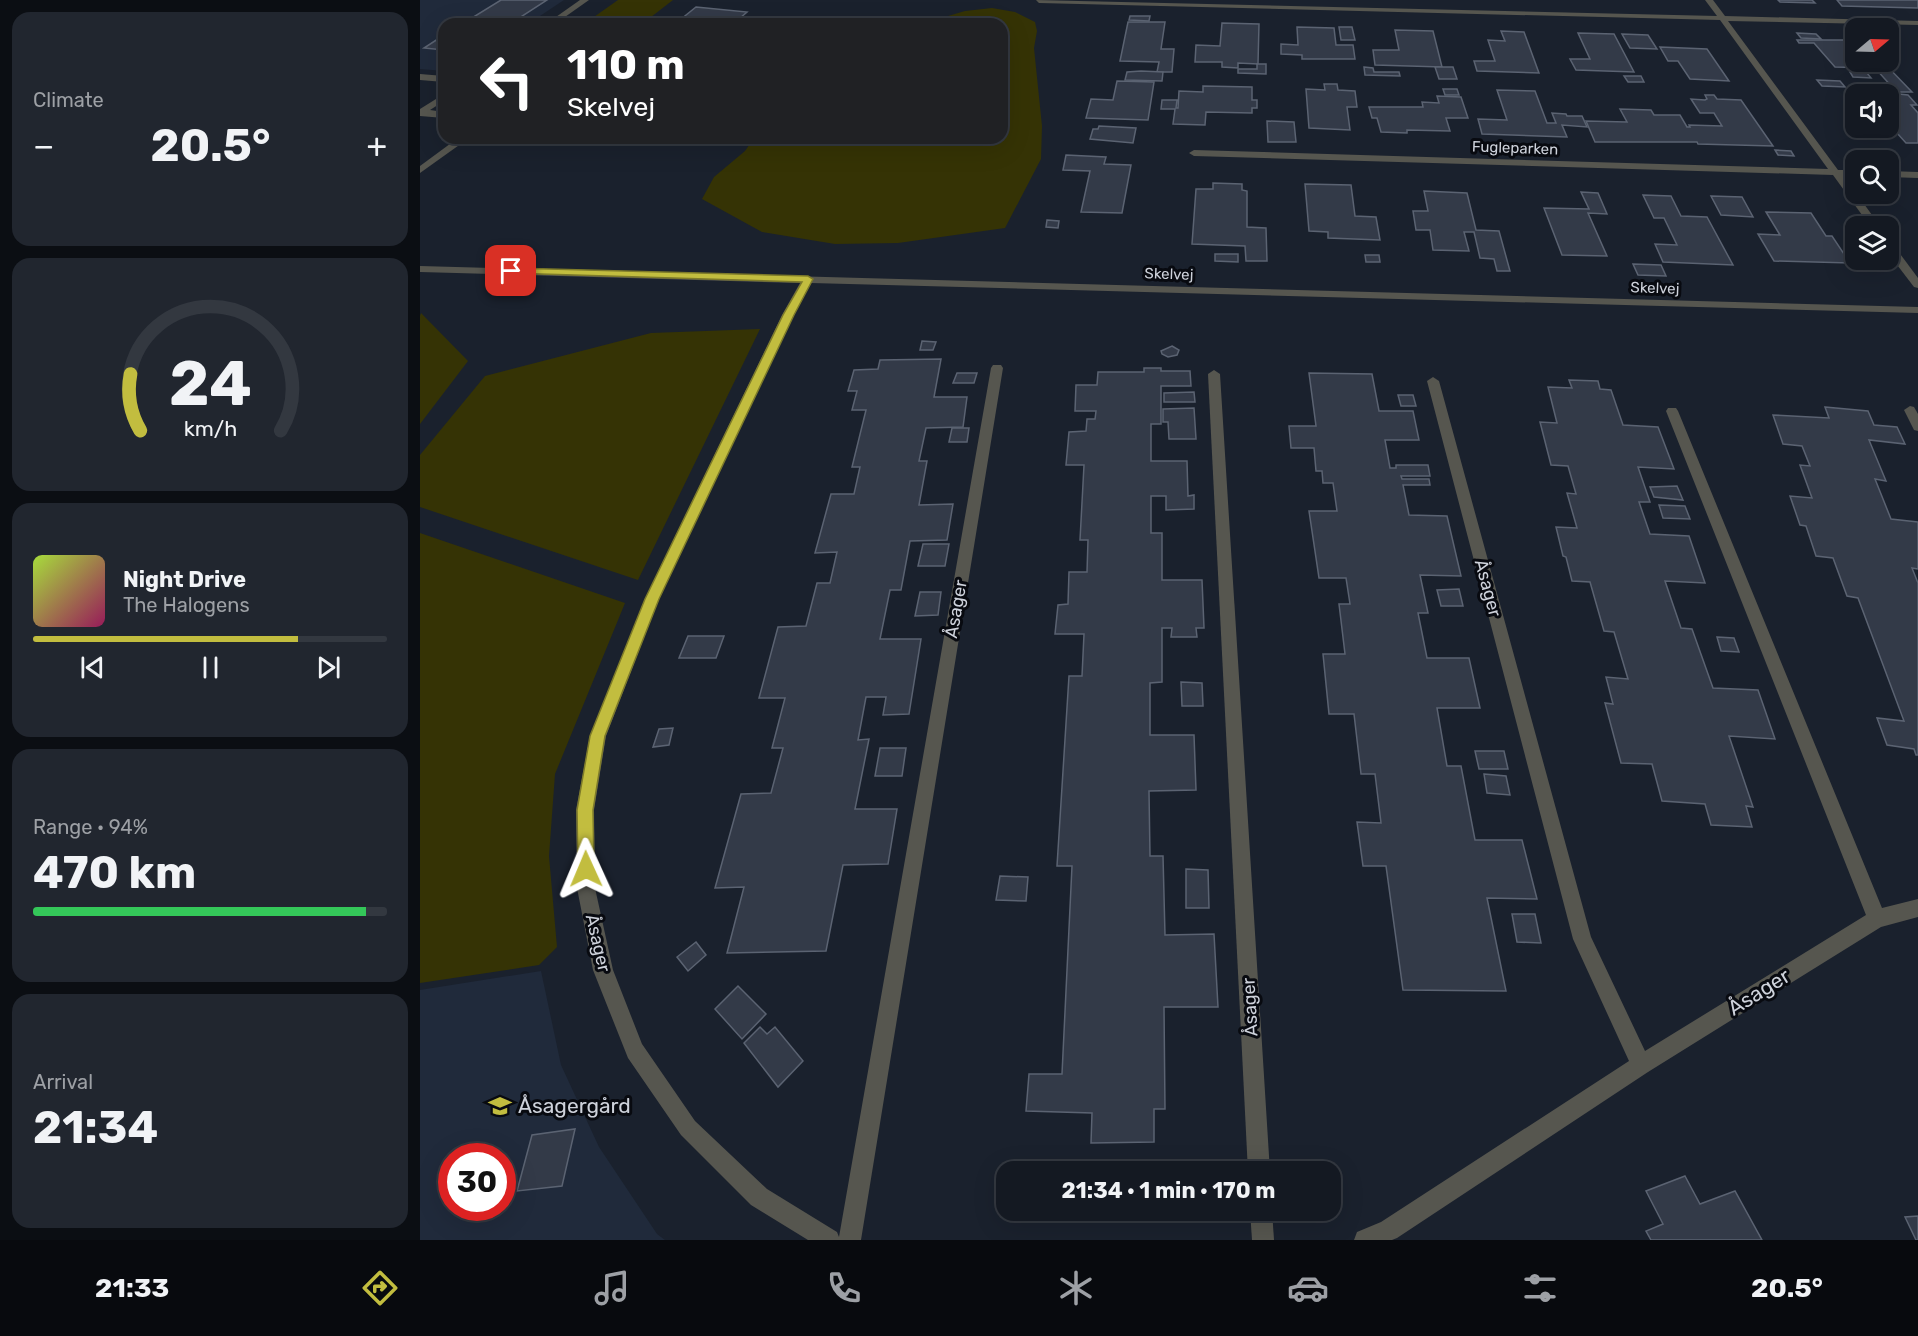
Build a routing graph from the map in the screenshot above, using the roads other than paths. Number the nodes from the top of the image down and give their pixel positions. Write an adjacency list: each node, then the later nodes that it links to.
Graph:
1 (585, 0): 5 (street)
2 (1708, 0): 4 (street)
3 (1039, 1): 4 (street)
4 (1721, 17): 6 (street); 15 (street)
5 (559, 18)
6 (1918, 23)
7 (420, 77): 8 (street)
8 (438, 78)
9 (438, 101): 10 (street)
10 (421, 113): 11 (street)
11 (438, 114)
12 (456, 144): 14 (street)
13 (1194, 153): 15 (street, Fugleparken)
14 (420, 170)
15 (1835, 172): 16 (street, Fugleparken); 19 (street)
16 (1845, 172)
17 (1899, 174): 18 (street)
18 (1918, 175)
19 (1868, 216)
20 (1899, 260): 23 (street)
21 (420, 269): 22 (street, Skelvej)
22 (808, 279): 24 (street, Skelvej); 36 (street, Åsager)
23 (1918, 285)
24 (1918, 310)
25 (997, 368): 37 (street, Åsager)
26 (1214, 374): 34 (street, Åsager)
27 (1433, 381): 33 (street, Åsager)
28 (1910, 410): 30 (street)
29 (1672, 411): 32 (street)
30 (1918, 427)
31 (1918, 908): 32 (street, Åsager)
32 (1877, 919): 33 (street, Åsager)
33 (1641, 1065): 39 (street, Åsager)
34 (1258, 1161)
35 (1262, 1221): 38 (street)
36 (829, 1240)
37 (850, 1240)
38 (1263, 1240)
39 (1365, 1240)

